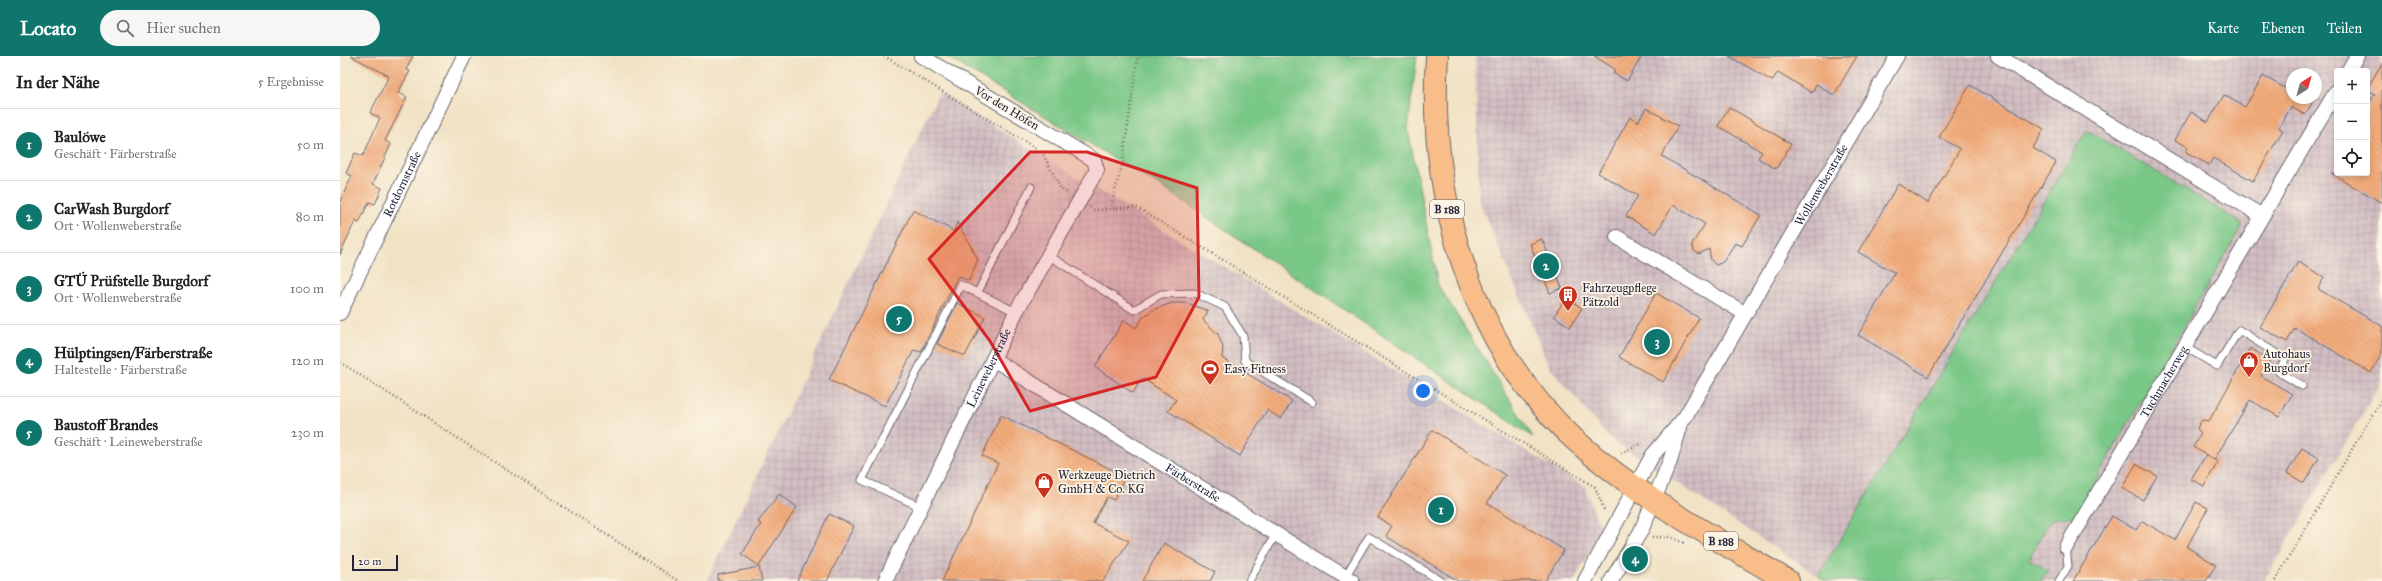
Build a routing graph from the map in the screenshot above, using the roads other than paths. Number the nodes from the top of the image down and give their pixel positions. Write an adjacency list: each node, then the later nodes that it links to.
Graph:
1 (464, 56): 16 (street, Rotdornstraße)
2 (921, 56): 9 (street, Vor den Höfen)
3 (1437, 56): 23 (main road, B 188)
4 (1898, 56): 17 (street, Wollenweberstraße)
5 (1998, 56): 11 (street)
6 (2357, 56): 7 (street)
7 (2350, 68)
8 (2334, 95): 11 (street, Tuchmacherweg)
9 (1094, 160): 13 (street, Leineweberstraße)
10 (1031, 187): 14 (lane)
11 (2262, 216): 18 (street, Tuchmacherweg)
12 (1617, 237): 17 (street)
13 (1048, 255): 15 (street, Leineweberstraße); 21 (lane)
14 (978, 292): 15 (lane); 25 (lane)
15 (1016, 312): 19 (street, Leineweberstraße)
16 (340, 313)
17 (1744, 313): 22 (street, Wollenweberstraße)
18 (2185, 346): 20 (lane); 27 (street, Tuchmacherweg)
19 (993, 359): 25 (street, Leineweberstraße); 26 (street, Färberstraße)
20 (2302, 386)
21 (1312, 402)
22 (1681, 423): 23 (street, Wollenweberstraße); 24 (street, Wollenweberstraße)
23 (1635, 488): 24 (main road, B 188); 32 (street, Wollenweberstraße)
24 (1654, 500): 33 (street); 34 (main road, B 188)
25 (921, 507): 29 (street, Leineweberstraße)
26 (1276, 534): 28 (street, Färberstraße); 30 (lane)
27 (2066, 547): 35 (lane)
28 (1346, 580): 31 (lane)
29 (885, 581)
30 (1249, 581)
31 (1441, 581)
32 (1585, 581)
33 (1611, 581)
34 (1788, 581)
35 (2059, 581)

